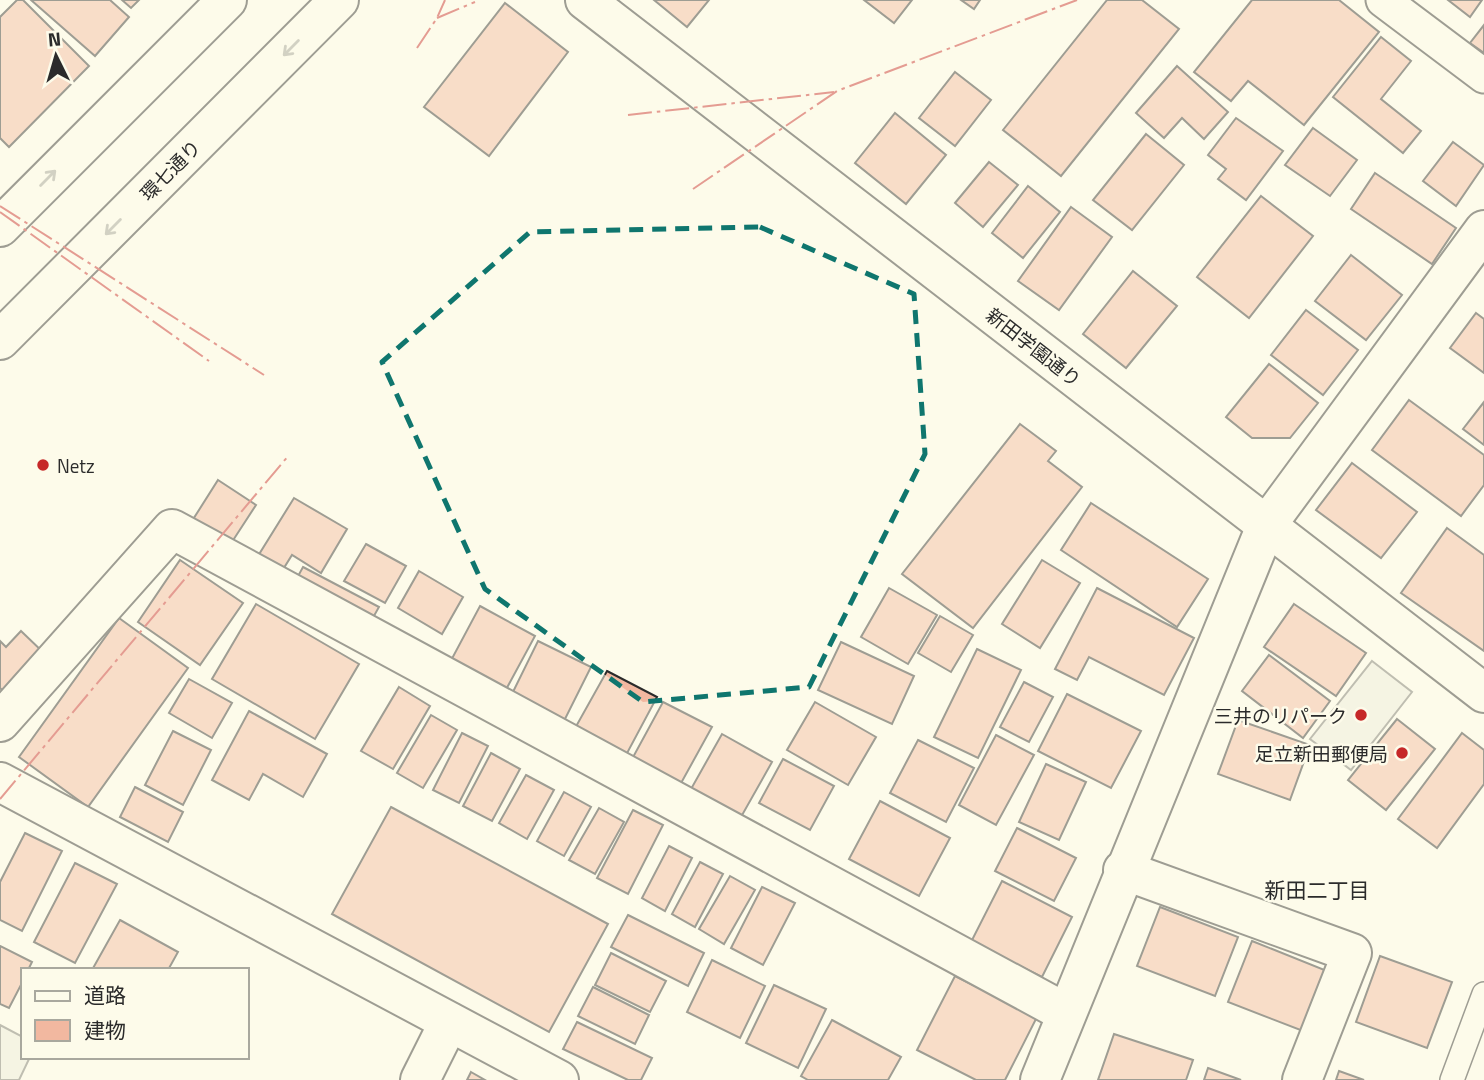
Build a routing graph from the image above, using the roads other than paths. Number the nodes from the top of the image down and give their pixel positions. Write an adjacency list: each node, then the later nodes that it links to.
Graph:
1 (227, 0): 6 (street, one-way to 1)
2 (339, 0): 8 (street, 環七通り, one-way to 8)
3 (585, 0): 9 (street, 新田学園通り)
4 (1383, 0): 5 (street)
5 (1484, 76)
6 (0, 226)
7 (1484, 230): 9 (street)
8 (0, 340)
9 (1266, 526): 10 (street, 新田学園通り); 13 (street)
10 (1483, 690)
11 (0, 722): 15 (street)
12 (0, 782): 16 (street)
13 (1123, 870): 15 (street); 20 (street)
14 (1484, 994): 21 (lane)
15 (1066, 1013): 19 (street)
16 (449, 1023): 17 (street); 18 (street)
17 (420, 1080)
18 (559, 1080)
19 (1040, 1080)
20 (1302, 1080)
21 (1452, 1080)

